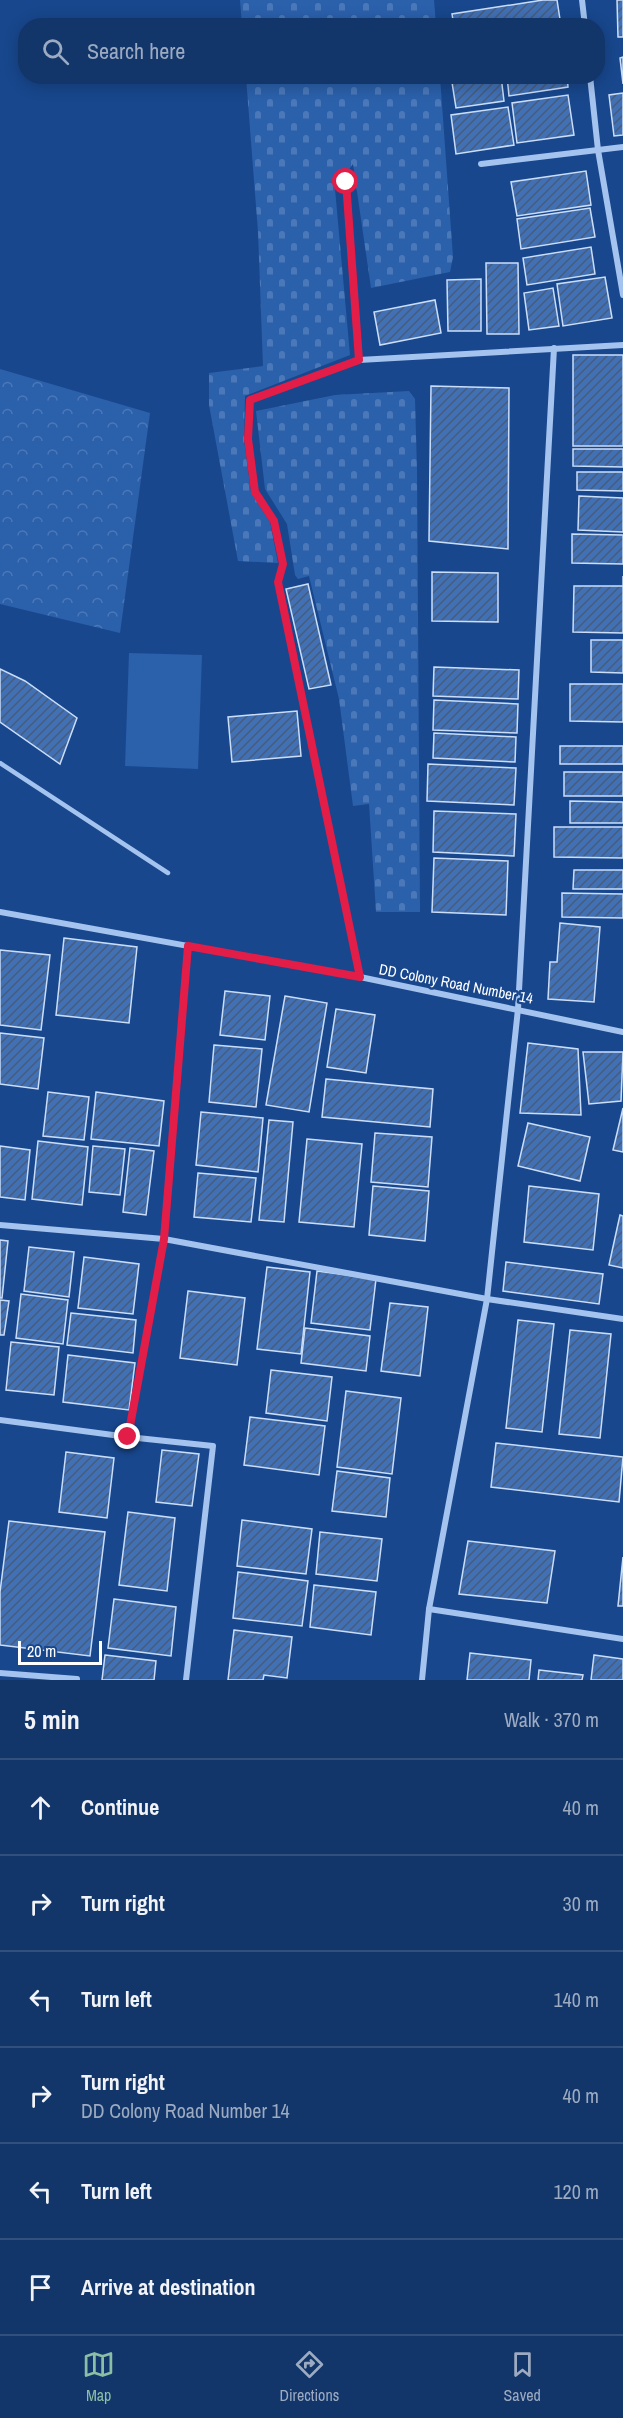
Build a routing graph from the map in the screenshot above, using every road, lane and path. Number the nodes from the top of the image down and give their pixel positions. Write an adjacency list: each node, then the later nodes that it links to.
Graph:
1 (582, 0): 2 (street)
2 (584, 18)
3 (591, 84): 5 (street)
4 (623, 147): 5 (street)
5 (598, 150): 6 (street); 8 (street)
6 (480, 164)
7 (346, 182): 11 (street)
8 (623, 295)
9 (623, 345): 10 (street)
10 (554, 348): 11 (street); 17 (street)
11 (359, 360): 16 (street)
12 (0, 763): 13 (lane)
13 (168, 873)
14 (0, 912): 15 (street, DD Colony Road Number 14)
15 (188, 946): 16 (street, DD Colony Road Number 14); 20 (street)
16 (360, 977): 17 (street, DD Colony Road Number 14)
17 (518, 1009): 18 (street, DD Colony Road Number 14); 21 (street)
18 (623, 1032)
19 (0, 1226): 20 (street)
20 (164, 1239): 21 (street); 24 (street)
21 (487, 1299): 22 (street); 25 (street)
22 (623, 1319)
23 (0, 1420): 24 (street)
24 (128, 1437): 29 (street)
25 (429, 1609): 26 (street); 30 (street)
26 (623, 1639)
27 (0, 1673): 28 (street)
28 (77, 1679)
29 (186, 1680)
30 (422, 1680)

